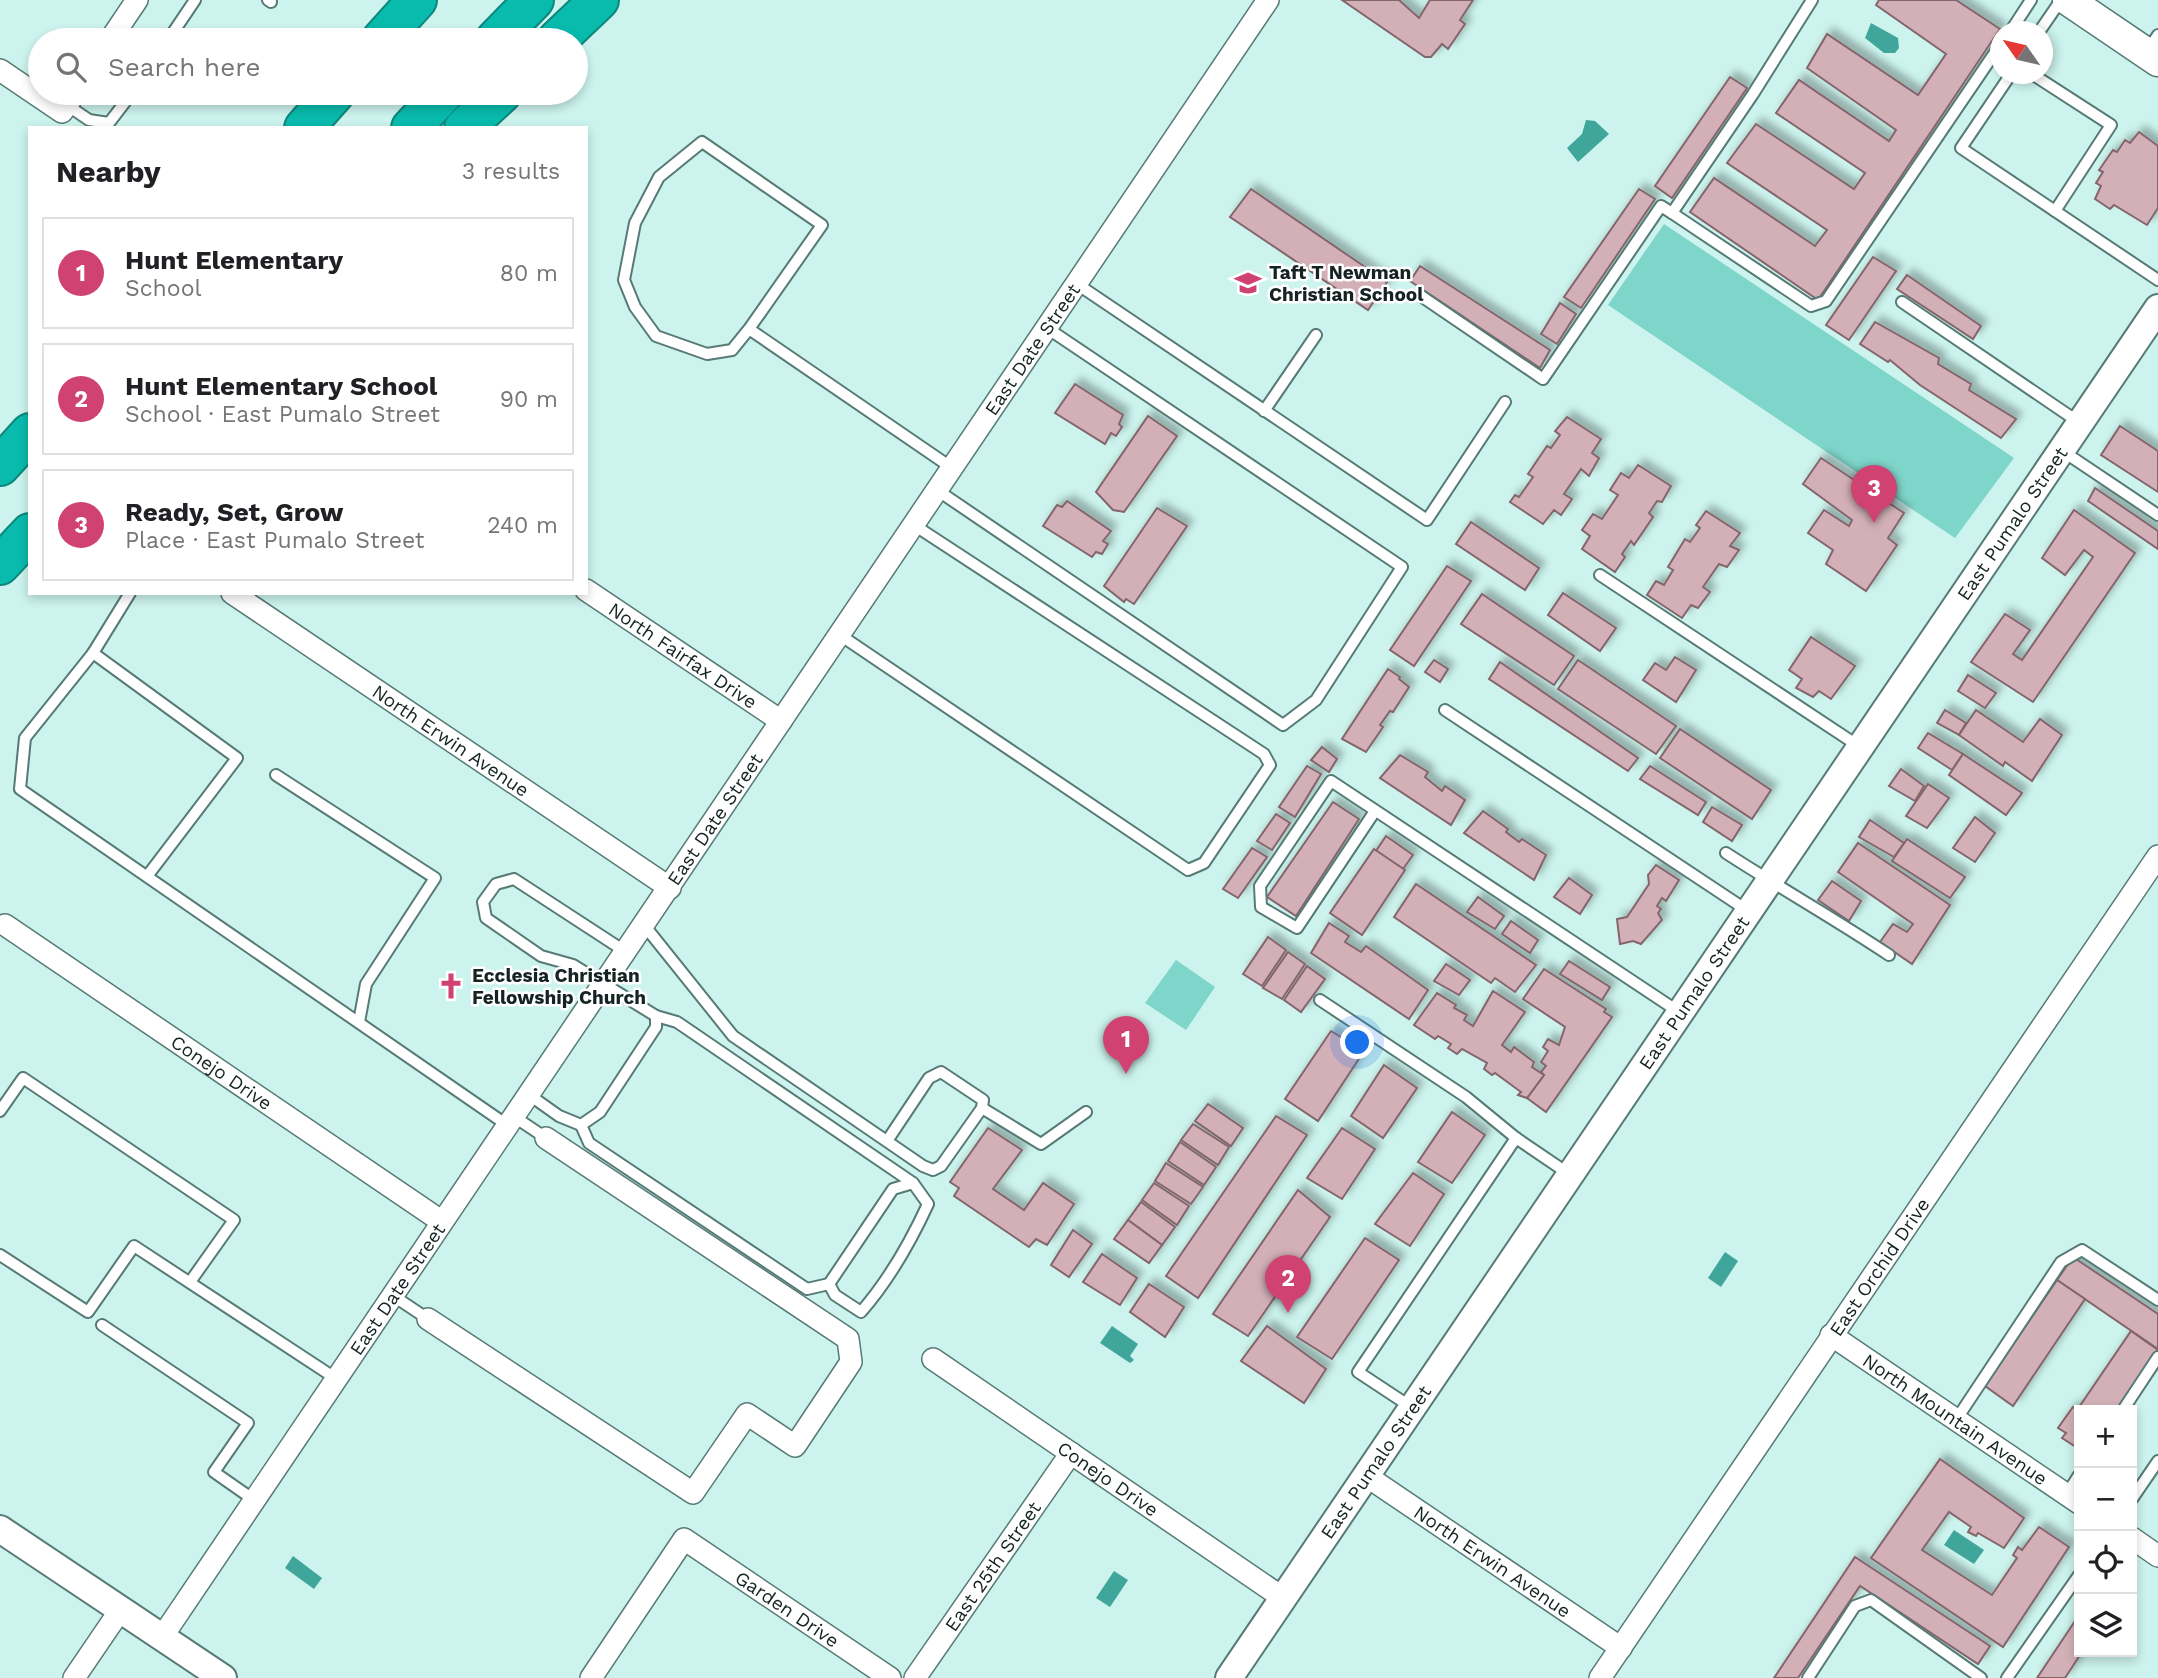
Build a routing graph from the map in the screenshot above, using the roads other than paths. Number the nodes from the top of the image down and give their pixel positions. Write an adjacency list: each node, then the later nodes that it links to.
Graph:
1 (137, 0): 13 (street)
2 (195, 0): 14 (lane)
3 (384, 0): 15 (highway)
4 (417, 0): 16 (highway)
5 (534, 0): 17 (highway)
6 (599, 0): 18 (highway)
7 (1268, 0): 38 (street, East Date Street)
8 (1812, 0): 36 (lane)
9 (2031, 0): 11 (lane)
10 (2077, 3): 12 (lane); 19 (main road)
11 (2017, 21)
12 (2053, 21)
13 (118, 28)
14 (176, 28)
15 (363, 28)
16 (392, 28)
17 (507, 28)
18 (570, 28)
19 (2154, 49)
20 (1990, 60): 36 (lane)
21 (0, 70): 22 (street)
22 (28, 84)
23 (2004, 84): 35 (lane)
24 (2047, 84): 35 (lane)
25 (70, 105): 26 (lane)
26 (122, 105)
27 (304, 105): 31 (highway)
28 (324, 105): 32 (highway)
29 (433, 105): 33 (highway)
30 (489, 105): 34 (highway)
31 (288, 126)
32 (306, 126)
33 (413, 126)
34 (466, 126)
35 (2055, 211): 37 (lane)
36 (1672, 213): 39 (lane)
37 (2158, 280)
38 (1077, 284): 42 (street, East Date Street); 46 (lane)
39 (1421, 296)
40 (1902, 302): 47 (lane)
41 (2158, 308): 47 (street, East Pumalo Street)
42 (1047, 328): 51 (street, East Date Street); 52 (lane)
43 (749, 329): 43 (lane); 51 (lane)
44 (1316, 334): 46 (lane)
45 (1505, 402): 46 (lane)
46 (1264, 411)
47 (2080, 423): 49 (street, East Pumalo Street)
48 (28, 435): 50 (highway)
49 (2061, 450): 53 (lane); 65 (street, East Pumalo Street)
50 (0, 466)
51 (952, 468): 52 (street, East Date Street)
52 (937, 490): 54 (street, East Date Street)
53 (2158, 515)
54 (914, 525): 61 (street, East Date Street); 61 (lane)
55 (28, 535): 56 (highway)
56 (0, 565)
57 (1600, 575): 65 (lane)
58 (588, 591): 64 (street, North Fairfax Drive)
59 (129, 595): 62 (lane)
60 (235, 595): 72 (street, North Erwin Avenue)
61 (840, 635): 64 (street, East Date Street)
62 (93, 653): 70 (lane); 70 (lane)
63 (1445, 710): 73 (lane)
64 (780, 721): 72 (street, East Date Street)
65 (1860, 747): 71 (street, East Pumalo Street)
66 (276, 775): 82 (lane)
67 (1375, 811): 67 (lane); 80 (lane)
68 (1726, 853): 71 (lane)
69 (2158, 856): 102 (street, East Orchid Drive)
70 (148, 875): 82 (lane)
71 (1768, 882): 73 (street, East Pumalo Street); 77 (lane)
72 (670, 888): 75 (street, East Date Street)
73 (1748, 911): 80 (street, East Pumalo Street)
74 (5, 925): 94 (street, Conejo Drive)
75 (644, 925): 76 (street, East Date Street); 91 (lane)
76 (626, 952): 78 (street, East Date Street); 78 (lane)
77 (1889, 955)
78 (603, 985): 81 (lane); 83 (street, East Date Street)
79 (1320, 1000): 90 (lane)
80 (1679, 1012): 92 (street, East Pumalo Street)
81 (656, 1016): 88 (lane); 93 (lane)
82 (359, 1022): 87 (lane)
83 (528, 1094): 87 (street, East Date Street); 88 (lane)
84 (982, 1108): 86 (lane); 91 (lane); 91 (lane)
85 (0, 1111): 96 (lane)
86 (1086, 1112)
87 (510, 1120): 89 (lane); 94 (street, East Date Street)
88 (581, 1125): 97 (lane)
89 (546, 1138): 100 (street)
90 (1516, 1138): 92 (lane); 107 (lane)
91 (887, 1141)
92 (1569, 1174): 107 (street, East Pumalo Street)
93 (913, 1183): 97 (lane); 97 (lane)
94 (441, 1221): 98 (street, East Date Street)
95 (0, 1255): 96 (lane)
96 (190, 1282): 105 (lane)
97 (830, 1284)
98 (391, 1295): 100 (lane); 105 (street, East Date Street)
99 (2158, 1300): 108 (lane)
100 (428, 1319)
101 (102, 1325): 114 (lane)
102 (1831, 1335): 108 (street, North Mountain Avenue); 122 (street, East Orchid Drive)
103 (2158, 1357): 106 (lane)
104 (933, 1359): 109 (street, Conejo Drive)
105 (335, 1378): 114 (street, East Date Street)
106 (2126, 1405)
107 (1410, 1407): 111 (street, East Pumalo Street)
108 (1956, 1420): 113 (street, North Mountain Avenue)
109 (1071, 1453): 119 (street, Conejo Drive); 127 (street, East 25th Street)
110 (2158, 1461): 112 (lane)
111 (1365, 1475): 119 (street, East Pumalo Street); 122 (street, North Erwin Avenue)
112 (2137, 1492)
113 (2073, 1499)
114 (254, 1500): 121 (street, East Date Street)
115 (0, 1529): 120 (street)
116 (2137, 1541): 117 (street)
117 (2158, 1556)
118 (2074, 1583): 132 (lane)
119 (1283, 1598): 128 (street, East Pumalo Street)
120 (121, 1609): 121 (street); 123 (street)
121 (162, 1637): 124 (street)
122 (1621, 1648): 129 (street, East Orchid Drive)
123 (74, 1678)
124 (223, 1678)
125 (591, 1678): 126 (street, Garden Drive)
126 (890, 1678)
127 (915, 1678)
128 (1229, 1678)
129 (1600, 1678)
130 (1808, 1678): 131 (lane)
131 (1981, 1678)
132 (2007, 1678)

